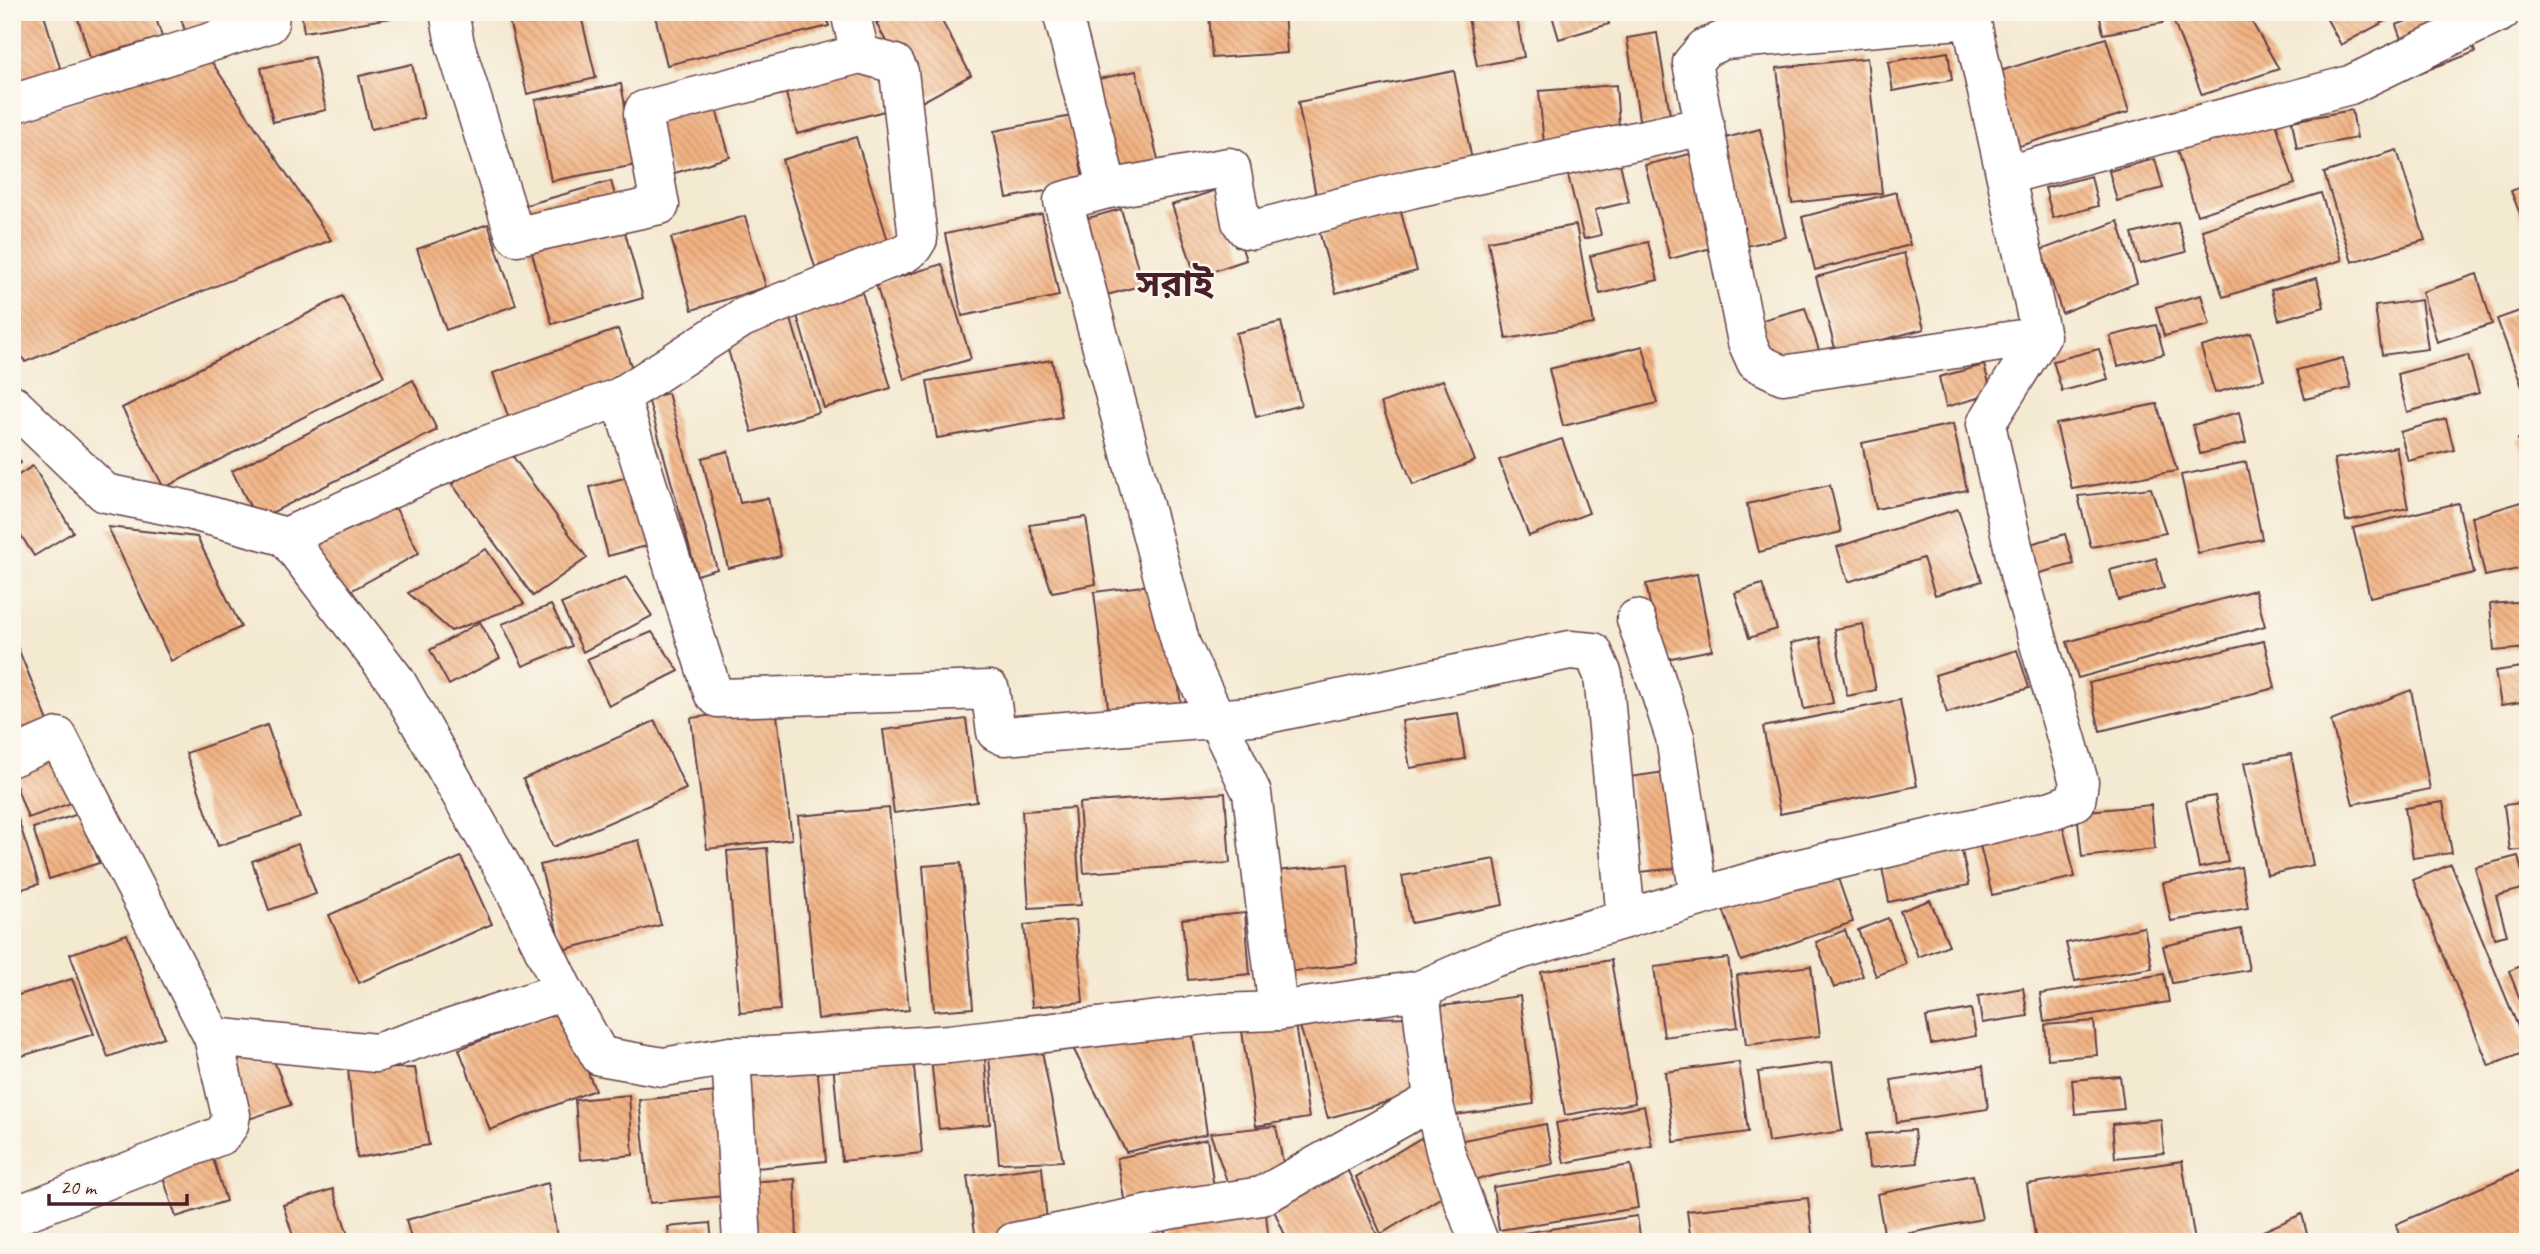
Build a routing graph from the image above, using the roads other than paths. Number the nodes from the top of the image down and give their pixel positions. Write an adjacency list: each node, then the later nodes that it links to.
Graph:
1 (270, 12): 8 (street)
2 (449, 12): 7 (street)
3 (850, 12): 7 (street)
4 (1062, 12): 11 (street)
5 (2501, 12): 10 (street)
6 (1971, 16): 9 (street); 10 (street)
7 (860, 54): 13 (street)
8 (12, 104)
9 (1705, 126): 11 (street); 12 (street)
10 (2006, 175): 12 (street)
11 (1108, 189): 22 (street)
12 (2041, 336): 18 (street)
13 (620, 397): 15 (street); 19 (street)
14 (12, 404): 15 (street)
15 (286, 537): 21 (street)
16 (1636, 619): 18 (street)
17 (12, 757): 23 (street)
18 (1699, 897): 19 (street)
19 (1626, 919): 20 (street)
20 (1420, 990): 22 (street); 25 (street)
21 (564, 991): 23 (street); 24 (street)
22 (1278, 1011): 24 (street)
23 (213, 1038): 26 (street)
24 (731, 1056): 27 (street)
25 (1433, 1100): 28 (street); 29 (street)
26 (12, 1217)
27 (742, 1242)
28 (1014, 1242)
29 (1479, 1242)

